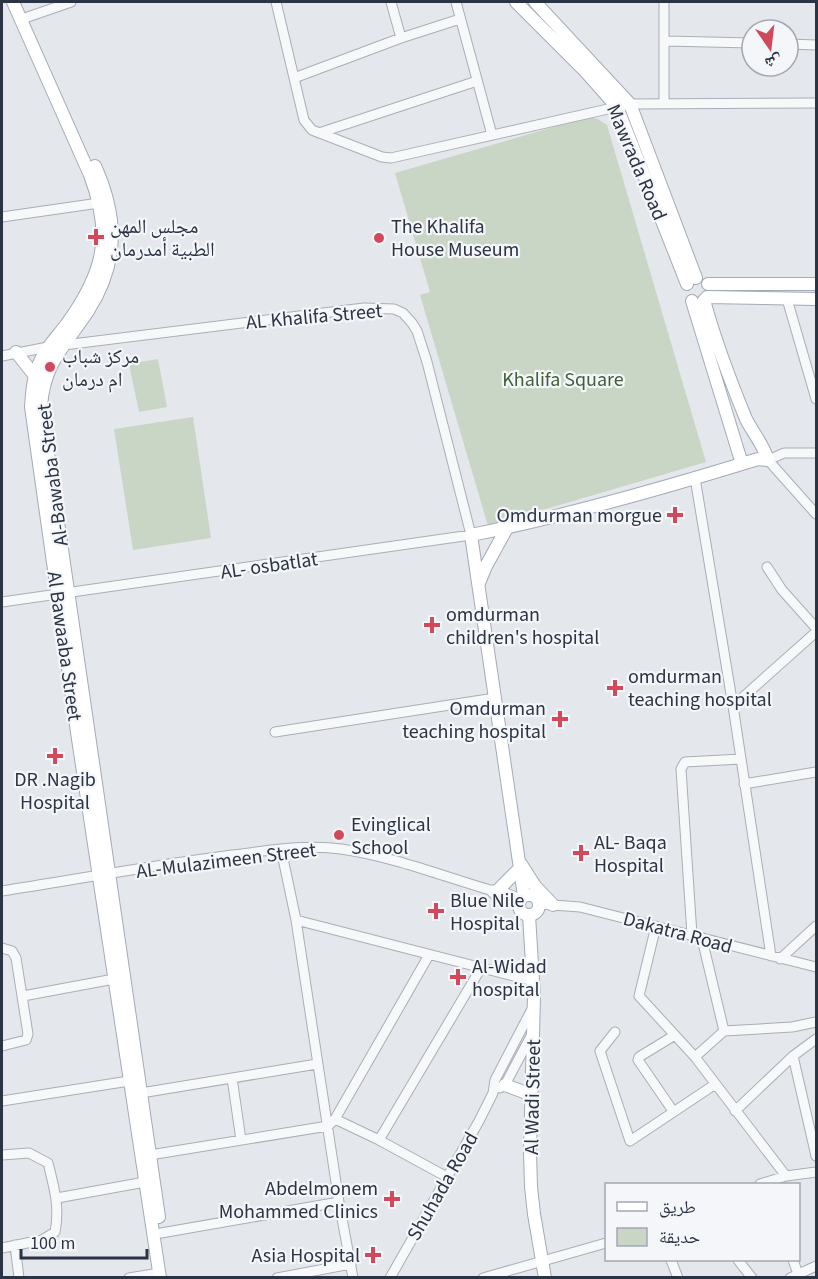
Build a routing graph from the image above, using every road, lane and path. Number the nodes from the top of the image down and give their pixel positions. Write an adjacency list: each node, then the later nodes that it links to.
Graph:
1 (13, 2): 11 (main road, Al-Bawaba Street)
2 (22, 2): 11 (main road, Al-Bawaba Street)
3 (71, 2): 11 (street)
4 (276, 2): 18 (street)
5 (391, 2): 13 (street)
6 (456, 2): 12 (street)
7 (516, 2): 10 (main road, Mawrada Road)
8 (535, 2): 10 (main road); 21 (main road, Mawrada Road)
9 (664, 2): 14 (street)
10 (526, 12): 23 (main road, Mawrada Road)
11 (25, 18): 26 (main road, Al-Bawaba Street); 34 (main road, Al-Bawaba Street)
12 (460, 19): 13 (street); 19 (street)
13 (401, 38): 18 (street)
14 (665, 41): 15 (street); 22 (street)
15 (740, 43)
16 (800, 44): 17 (street)
17 (816, 45)
18 (294, 78): 24 (street)
19 (477, 81): 24 (street); 25 (street)
20 (816, 103): 22 (street)
21 (630, 104): 22 (street); 23 (street); 30 (main road, Mawrada Road)
22 (664, 104)
23 (617, 107): 25 (street); 30 (main road, Mawrada Road)
24 (319, 133): 25 (street)
25 (492, 135)
26 (99, 203): 27 (street); 35 (main road, Al-Bawaba Street)
27 (2, 217)
28 (773, 284): 29 (main road); 30 (main road); 31 (main road)
29 (816, 284)
30 (699, 291): 31 (main road); 42 (main road); 43 (main road)
31 (772, 299): 32 (main road)
32 (787, 299): 33 (main road); 39 (street)
33 (816, 299)
34 (62, 345): 35 (street, AL Khalifa Street); 47 (street, AL Khalifa Street); 50 (main road, Al-Bawaba Street)
35 (48, 347): 36 (street, AL Khalifa Street); 38 (main road, Al Bawaaba Street)
36 (16, 352): 37 (street, AL Khalifa Street); 38 (main road)
37 (2, 356)
38 (35, 376): 50 (main road, Al Bawaaba Street)
39 (814, 381): 40 (street)
40 (816, 399)
41 (816, 453): 42 (street)
42 (768, 460): 43 (main road); 45 (street)
43 (742, 464): 44 (main road)
44 (695, 478): 46 (main road); 54 (street)
45 (816, 514)
46 (507, 528): 47 (main road); 49 (main road)
47 (471, 535): 49 (main road); 50 (street, AL- osbatlat)
48 (767, 567): 52 (street)
49 (478, 586): 53 (main road)
50 (63, 593): 51 (street, AL- osbatlat); 61 (main road, Al Bawaaba Street)
51 (2, 602)
52 (816, 630): 54 (street)
53 (495, 698): 55 (street); 60 (main road)
54 (733, 706): 56 (street)
55 (275, 732)
56 (741, 759): 58 (street); 71 (street)
57 (816, 772): 58 (street)
58 (744, 784): 75 (street)
59 (281, 849): 61 (street, AL-Mulazimeen Street); 62 (street, AL-Mulazimeen Street); 68 (street)
60 (518, 863): 62 (main road); 64 (main road); 66 (main road)
61 (105, 875): 63 (street, AL-Mulazimeen Street); 78 (main road); 96 (main road)
62 (494, 890): 64 (street, AL-Mulazimeen Street)
63 (2, 891)
64 (521, 900): 65 (main road); 67 (main road)
65 (538, 904): 66 (street, Dakatra Road); 67 (main road)
66 (553, 905): 70 (street, Dakatra Road)
67 (529, 915): 79 (main road, Al Wadi Street)
68 (296, 920): 74 (street); 91 (street)
69 (816, 926): 75 (street)
70 (656, 927): 71 (street, Dakatra Road); 86 (street)
71 (692, 935): 72 (street, Dakatra Road)
72 (702, 939): 75 (street, Dakatra Road); 84 (street)
73 (2, 948): 80 (street)
74 (429, 955): 77 (street); 102 (street)
75 (776, 957): 76 (street, Dakatra Road)
76 (816, 967)
77 (481, 968): 79 (street); 105 (street)
78 (114, 979): 80 (street); 93 (main road)
79 (533, 981): 81 (main road, Al Wadi Street)
80 (23, 996): 88 (street)
81 (533, 1006): 83 (main road, Al Wadi Street); 97 (street, Shuhada Road)
82 (816, 1022): 84 (street)
83 (533, 1031): 94 (street, Shuhada Road); 98 (main road, Al Wadi Street)
84 (724, 1031): 90 (street)
85 (615, 1032): 100 (street)
86 (675, 1035): 90 (street); 100 (street)
87 (816, 1039): 89 (street)
88 (2, 1046)
89 (793, 1056): 101 (street); 108 (street)
90 (695, 1057): 95 (street)
91 (317, 1064): 92 (street); 103 (street)
92 (232, 1078): 96 (street); 104 (street)
93 (129, 1081): 99 (street); 112 (main road)
94 (505, 1085): 97 (street, Shuhada Road); 98 (main road)
95 (714, 1085): 100 (street); 101 (street)
96 (141, 1093): 107 (main road)
97 (493, 1093): 111 (street, Shuhada Road)
98 (532, 1095): 123 (main road, Al Wadi Street)
99 (2, 1101)
100 (673, 1111)
101 (735, 1111): 110 (street)
102 (335, 1119): 103 (street); 105 (street)
103 (328, 1126): 104 (street); 115 (street)
104 (241, 1140): 107 (street)
105 (379, 1140): 111 (street)
106 (2, 1155): 114 (street)
107 (150, 1155): 116 (main road)
108 (816, 1156)
109 (816, 1172): 110 (street)
110 (786, 1176): 113 (street)
111 (447, 1177): 132 (street, Shuhada Road)
112 (145, 1182): 114 (street); 126 (main road)
113 (768, 1183)
114 (57, 1198): 118 (street)
115 (339, 1202): 116 (street); 124 (street)
116 (161, 1233): 126 (main road)
117 (605, 1243): 123 (street)
118 (15, 1245): 119 (street); 128 (street)
119 (2, 1248)
120 (671, 1261): 135 (street)
121 (739, 1261): 136 (street)
122 (793, 1261): 127 (street)
123 (543, 1262): 133 (street); 134 (main road, Al Wadi Street)
124 (351, 1264): 130 (street); 131 (street)
125 (816, 1266): 127 (street)
126 (162, 1276): 129 (street)
127 (794, 1276)
128 (19, 1278)
129 (129, 1278)
130 (278, 1278)
131 (353, 1278)
132 (390, 1278)
133 (483, 1278)
134 (545, 1278)
135 (678, 1278)
136 (752, 1278)

